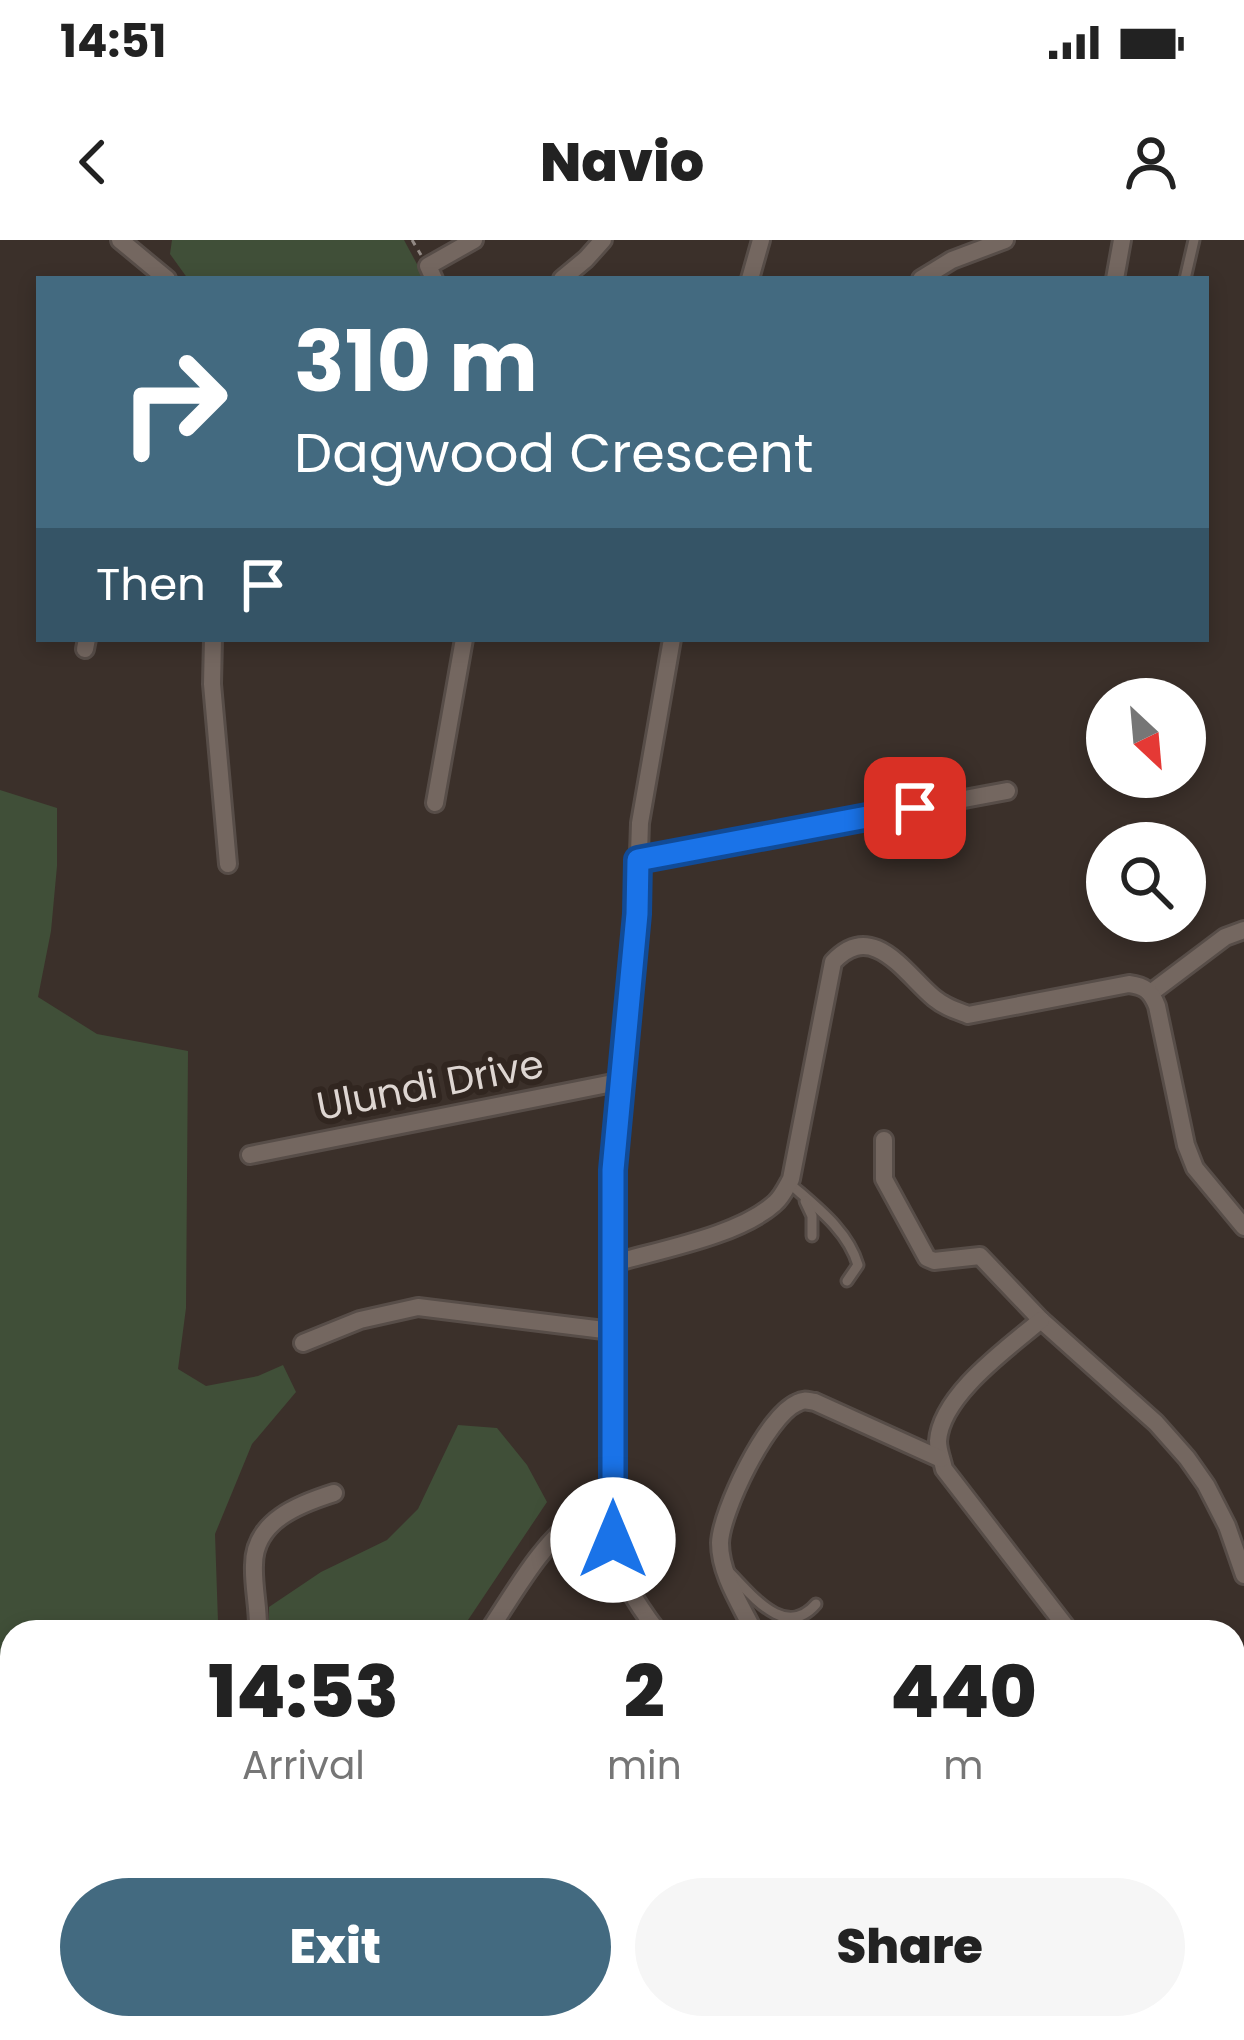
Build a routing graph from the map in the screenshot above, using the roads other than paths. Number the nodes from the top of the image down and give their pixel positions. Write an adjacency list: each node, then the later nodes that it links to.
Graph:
1 (120, 240): 8 (street)
2 (474, 240): 9 (street)
3 (603, 240): 10 (street)
4 (760, 240): 11 (street)
5 (1005, 240): 12 (street)
6 (1122, 240): 13 (street)
7 (1194, 240): 14 (lane)
8 (146, 270)
9 (431, 273)
10 (566, 276)
11 (751, 276)
12 (925, 276)
13 (1116, 276)
14 (1186, 276)
15 (213, 642): 21 (street)
16 (463, 642): 19 (street)
17 (670, 642): 20 (street)
18 (1007, 791): 20 (street)
19 (435, 803)
20 (638, 860): 24 (street)
21 (228, 864)
22 (1244, 930): 23 (street)
23 (1152, 992): 27 (street); 28 (street)
24 (622, 1081): 26 (street, Ulundi Drive); 30 (street)
25 (884, 1140): 32 (street)
26 (250, 1154)
27 (795, 1188): 29 (lane); 30 (street); 31 (lane)
28 (1244, 1226)
29 (812, 1235)
30 (611, 1264): 33 (street)
31 (847, 1281)
32 (1041, 1320): 35 (street); 39 (street)
33 (612, 1331): 34 (street); 37 (street)
34 (303, 1343)
35 (941, 1459): 38 (street); 45 (street)
36 (334, 1493): 41 (street)
37 (613, 1496): 42 (street); 43 (street)
38 (725, 1568): 40 (lane); 44 (street)
39 (1244, 1574)
40 (816, 1604)
41 (257, 1620)
42 (496, 1620)
43 (649, 1620)
44 (749, 1620)
45 (1061, 1620)

